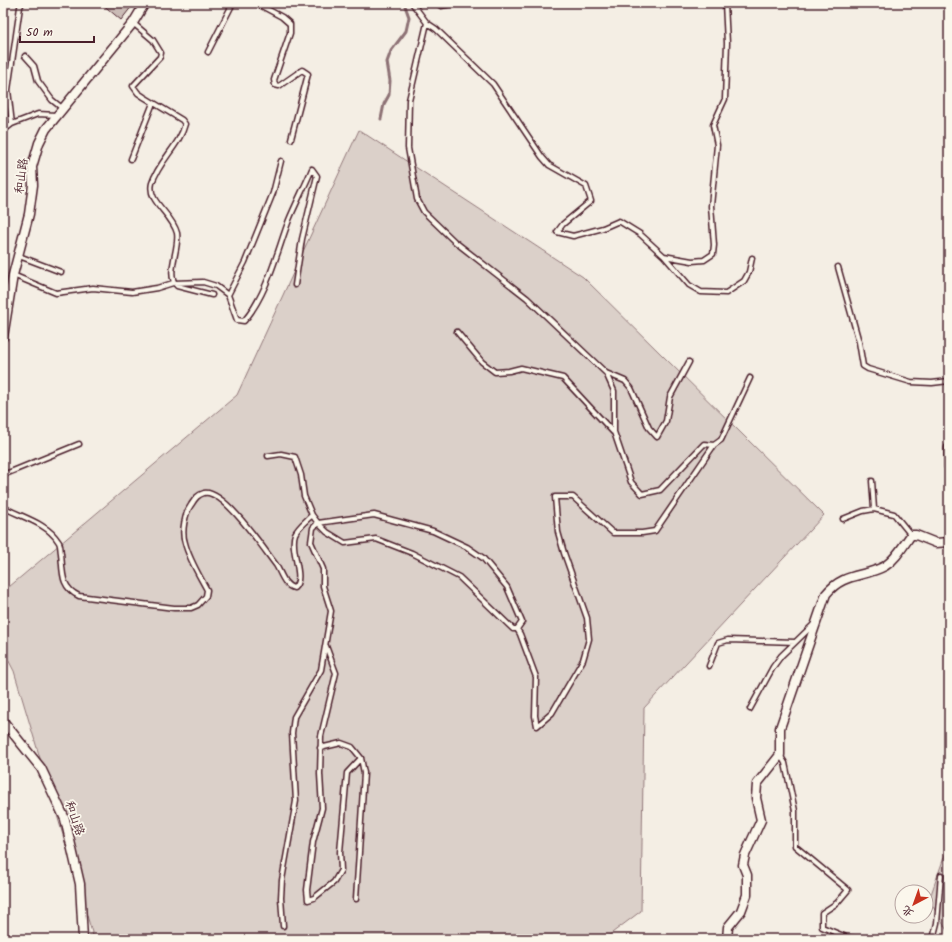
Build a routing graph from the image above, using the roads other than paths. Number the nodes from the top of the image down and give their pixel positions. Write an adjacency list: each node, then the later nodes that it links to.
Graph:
1 (22, 3): 15 (lane)
2 (145, 3): 9 (street, 和山路)
3 (233, 3): 11 (lane)
4 (256, 3): 17 (lane)
5 (412, 3): 10 (lane)
6 (437, 3): 7 (lane)
7 (458, 3)
8 (725, 3): 21 (lane)
9 (133, 23): 13 (lane); 14 (street, 和山路)
10 (426, 23): 21 (lane); 33 (lane)
11 (208, 52)
12 (25, 56): 14 (lane)
13 (153, 103): 18 (lane); 26 (lane)
14 (59, 112): 15 (lane); 20 (street, 和山路)
15 (12, 124): 16 (lane)
16 (3, 131)
17 (291, 139)
18 (131, 159)
19 (281, 161): 29 (lane)
20 (19, 256): 24 (lane); 25 (street, 和山路)
21 (664, 256): 22 (lane)
22 (752, 258)
23 (838, 267): 35 (lane)
24 (61, 272)
25 (13, 275): 26 (lane); 31 (street, 和山路)
26 (173, 283): 28 (lane); 29 (lane)
27 (295, 285): 29 (lane)
28 (212, 295)
29 (228, 295)
30 (457, 332): 36 (lane)
31 (3, 337)
32 (690, 362): 33 (lane)
33 (606, 373): 36 (lane)
34 (750, 378): 38 (lane)
35 (949, 381)
36 (614, 432): 38 (lane)
37 (79, 444): 42 (lane)
38 (714, 445): 52 (lane)
39 (949, 448): 41 (street)
40 (268, 456): 46 (lane)
41 (949, 467)
42 (3, 475)
43 (872, 482): 45 (lane)
44 (3, 507): 46 (lane)
45 (874, 509): 47 (lane); 49 (lane)
46 (312, 515): 48 (lane)
47 (843, 518)
48 (318, 524): 52 (lane); 52 (lane); 54 (lane)
49 (911, 535): 50 (street); 51 (street)
50 (949, 542)
51 (815, 624): 53 (lane); 59 (street)
52 (517, 629)
53 (795, 642): 55 (lane); 56 (lane)
54 (326, 646): 58 (lane); 63 (lane)
55 (709, 666)
56 (750, 709)
57 (3, 721): 64 (street, 和山路)
58 (320, 748): 60 (lane); 60 (lane)
59 (780, 756): 65 (street); 66 (lane)
60 (361, 758): 62 (lane)
61 (941, 876): 67 (lane)
62 (356, 899)
63 (283, 926)
64 (83, 939)
65 (727, 939)
66 (857, 939)
67 (933, 939)

